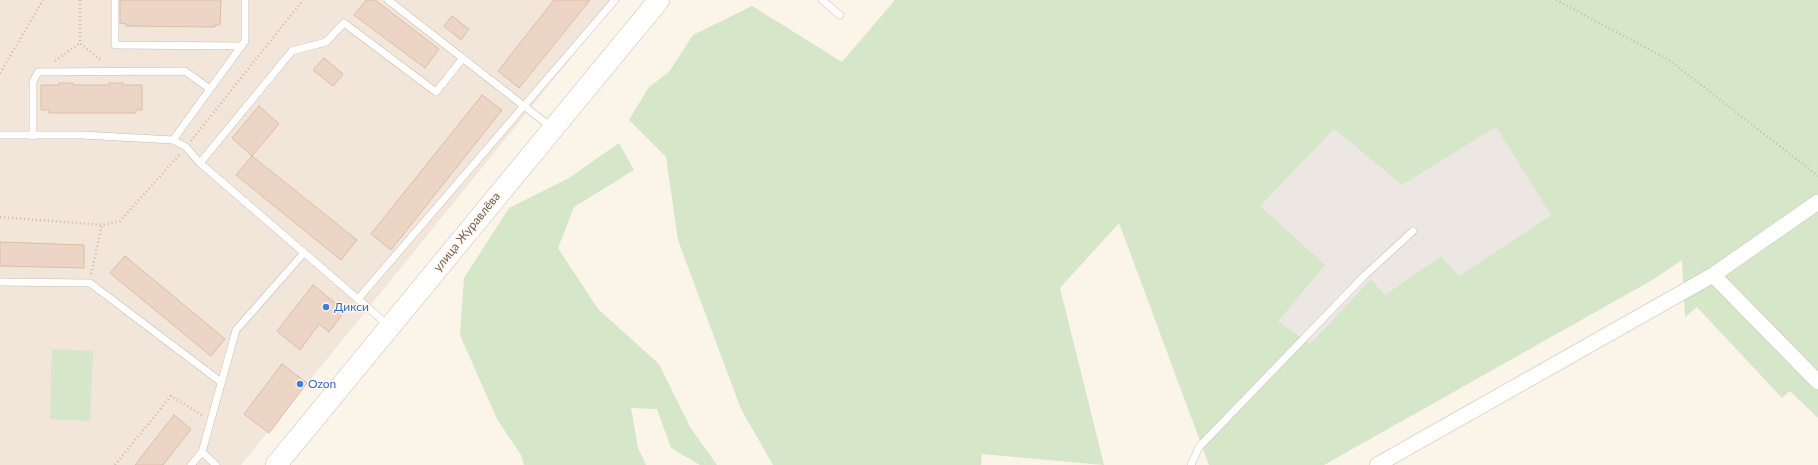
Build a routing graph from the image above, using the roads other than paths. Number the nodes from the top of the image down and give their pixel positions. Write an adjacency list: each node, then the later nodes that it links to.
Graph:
1 (115, 0): 8 (lane)
2 (245, 0): 8 (lane)
3 (388, 0): 9 (lane)
4 (615, 0): 11 (lane)
5 (659, 0): 12 (street, улица Журавлёва)
6 (822, 0): 7 (lane)
7 (840, 15)
8 (242, 46): 10 (lane)
9 (463, 58): 11 (lane); 16 (lane)
10 (210, 89): 14 (lane); 15 (lane)
11 (524, 106): 12 (lane); 22 (lane)
12 (553, 128): 23 (street, улица Журавлёва)
13 (0, 135): 14 (lane)
14 (33, 136): 15 (lane)
15 (173, 140): 16 (lane)
16 (200, 163): 19 (lane)
17 (1818, 202): 20 (street)
18 (1412, 231): 30 (lane)
19 (303, 254): 22 (lane); 24 (lane)
20 (1713, 276): 25 (street); 31 (street)
21 (0, 282): 24 (lane)
22 (358, 299): 23 (lane)
23 (389, 326): 29 (street, улица Журавлёва)
24 (220, 382): 26 (lane)
25 (1818, 382)
26 (202, 452): 27 (lane); 28 (lane)
27 (191, 465)
28 (216, 465)
29 (276, 465)
30 (1191, 465)
31 (1377, 465)

